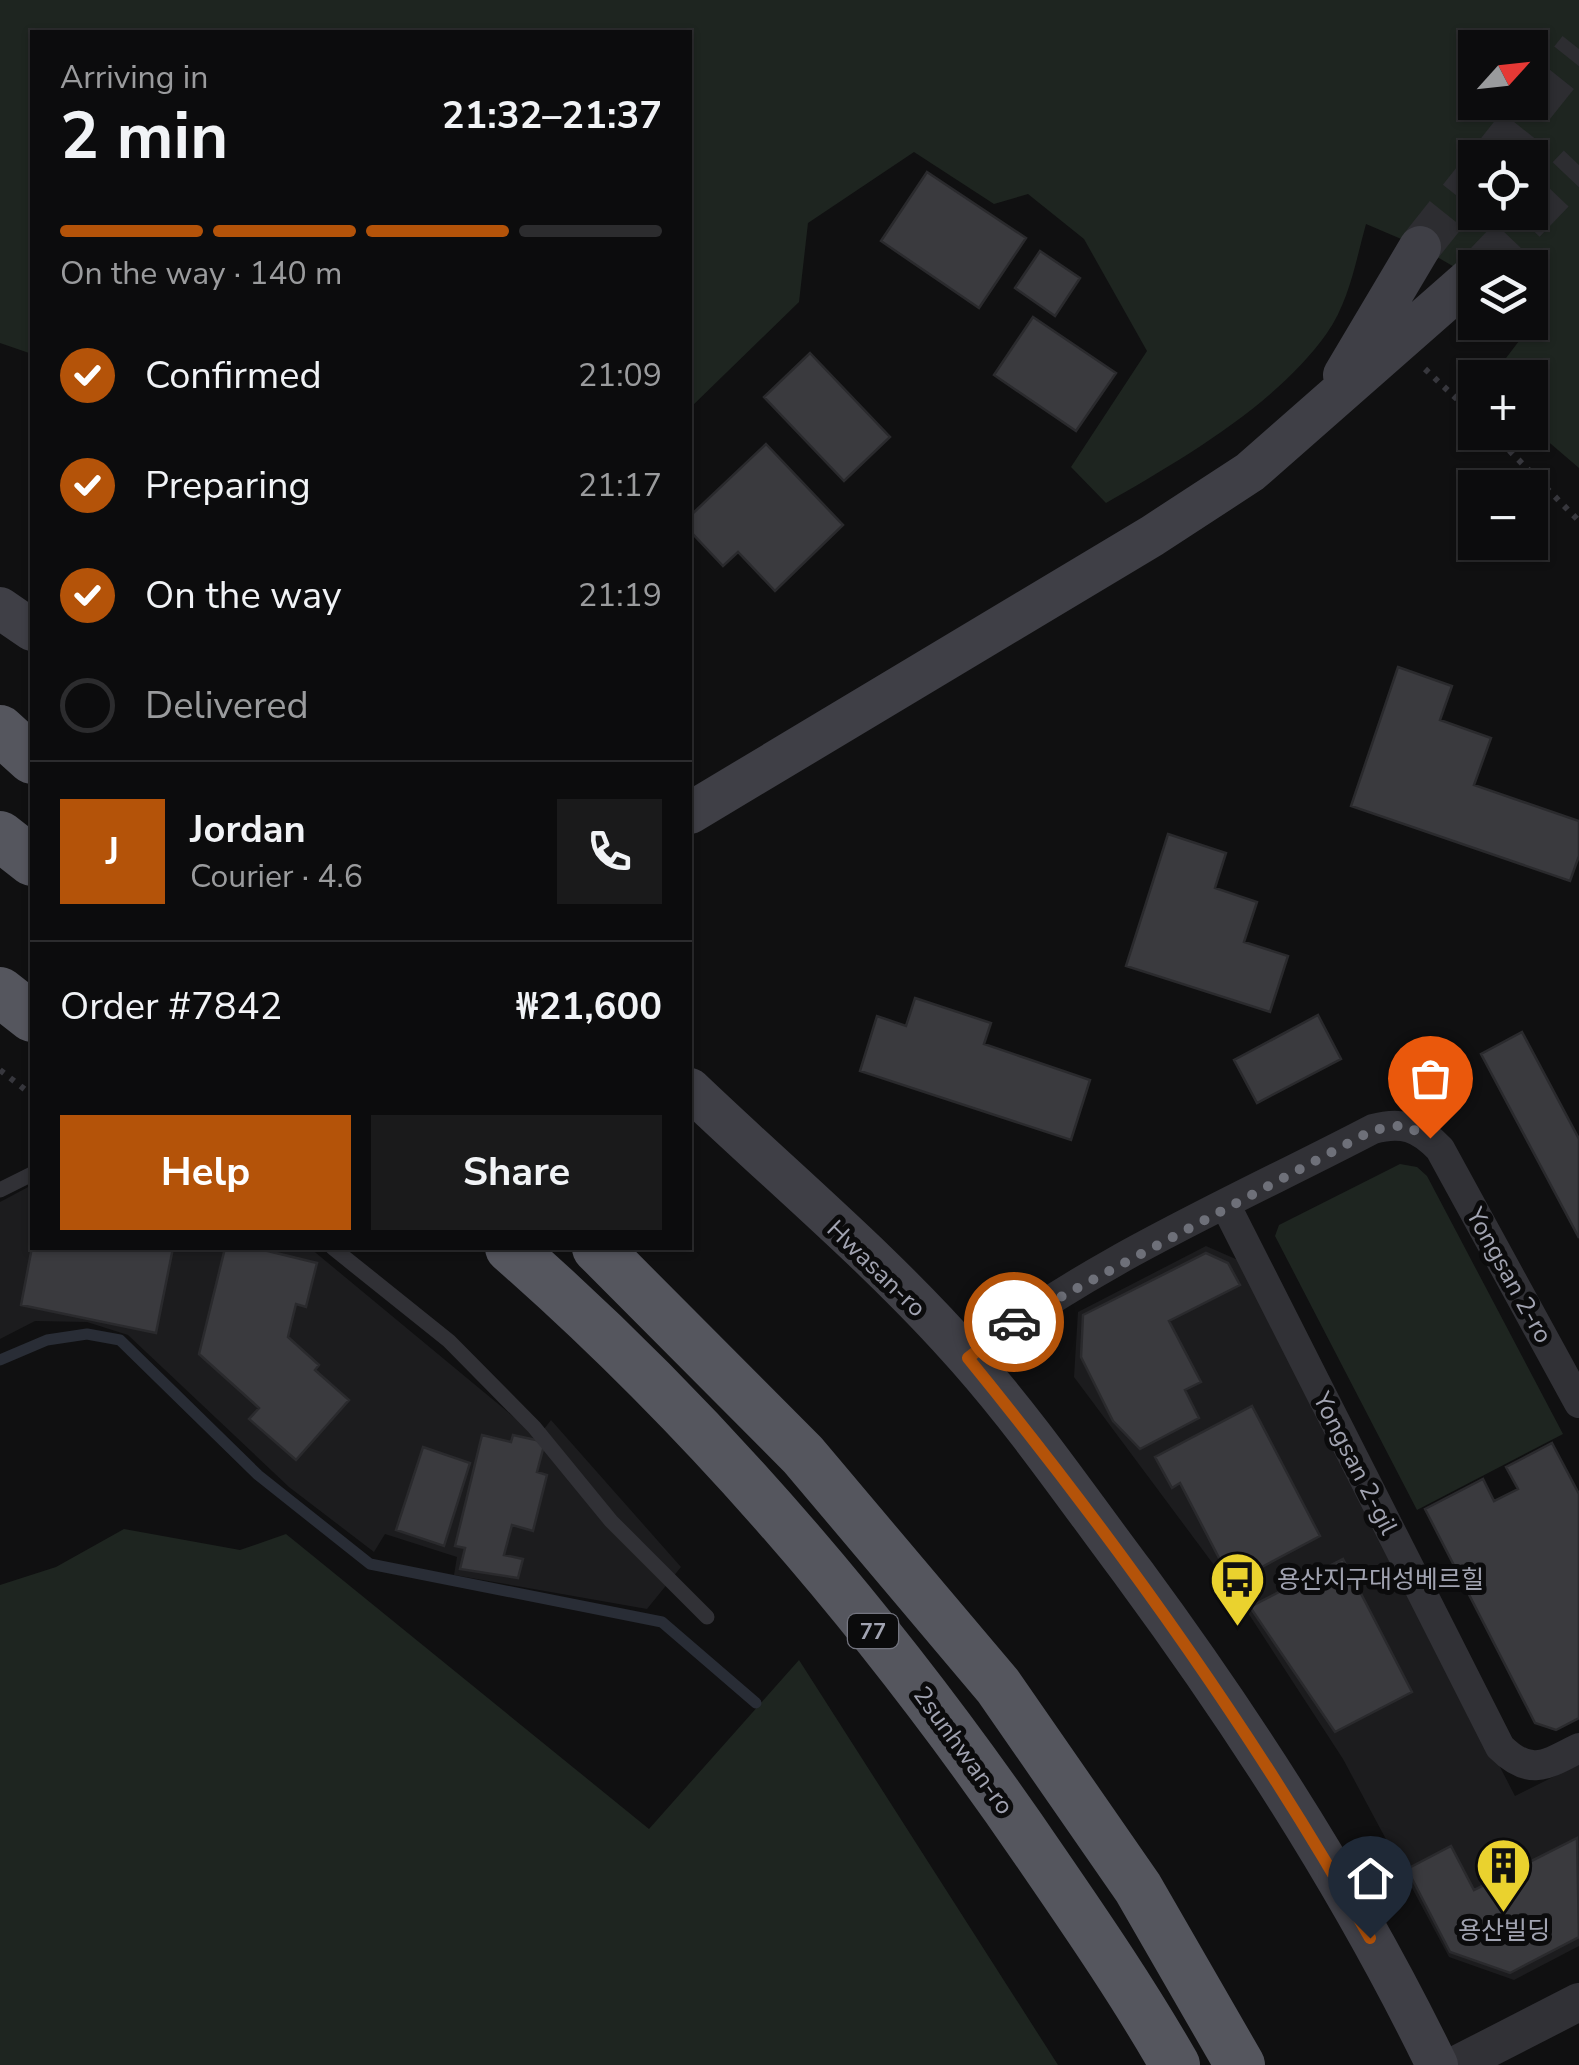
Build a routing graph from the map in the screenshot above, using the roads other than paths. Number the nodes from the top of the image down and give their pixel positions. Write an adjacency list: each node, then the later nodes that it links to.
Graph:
1 (1420, 246): 3 (main road)
2 (1458, 290): 3 (main road)
3 (1330, 397): 10 (main road)
4 (0, 608): 5 (main road)
5 (30, 629)
6 (0, 730): 8 (highway)
7 (0, 753): 9 (highway)
8 (30, 757)
9 (30, 776)
10 (692, 812)
11 (0, 836): 12 (highway)
12 (30, 858)
13 (0, 992): 14 (highway)
14 (30, 1015)
15 (692, 1091): 22 (main road, Hwasan-ro)
16 (30, 1175): 17 (lane)
17 (0, 1190)
18 (1226, 1206): 22 (street, Yongsan 2-ro); 23 (street, Yongsan 2-ro); 25 (street, Yongsan 2-gil)
19 (335, 1250): 24 (lane)
20 (512, 1250): 27 (highway, 2sunhwan-ro / 77)
21 (599, 1250): 28 (highway, 77)
22 (968, 1358): 29 (main road, Hwasan-ro)
23 (1579, 1403)
24 (707, 1616)
25 (1579, 1748)
26 (1579, 2002): 30 (street)
27 (1175, 2065)
28 (1240, 2065)
29 (1438, 2065)
30 (1456, 2065)

